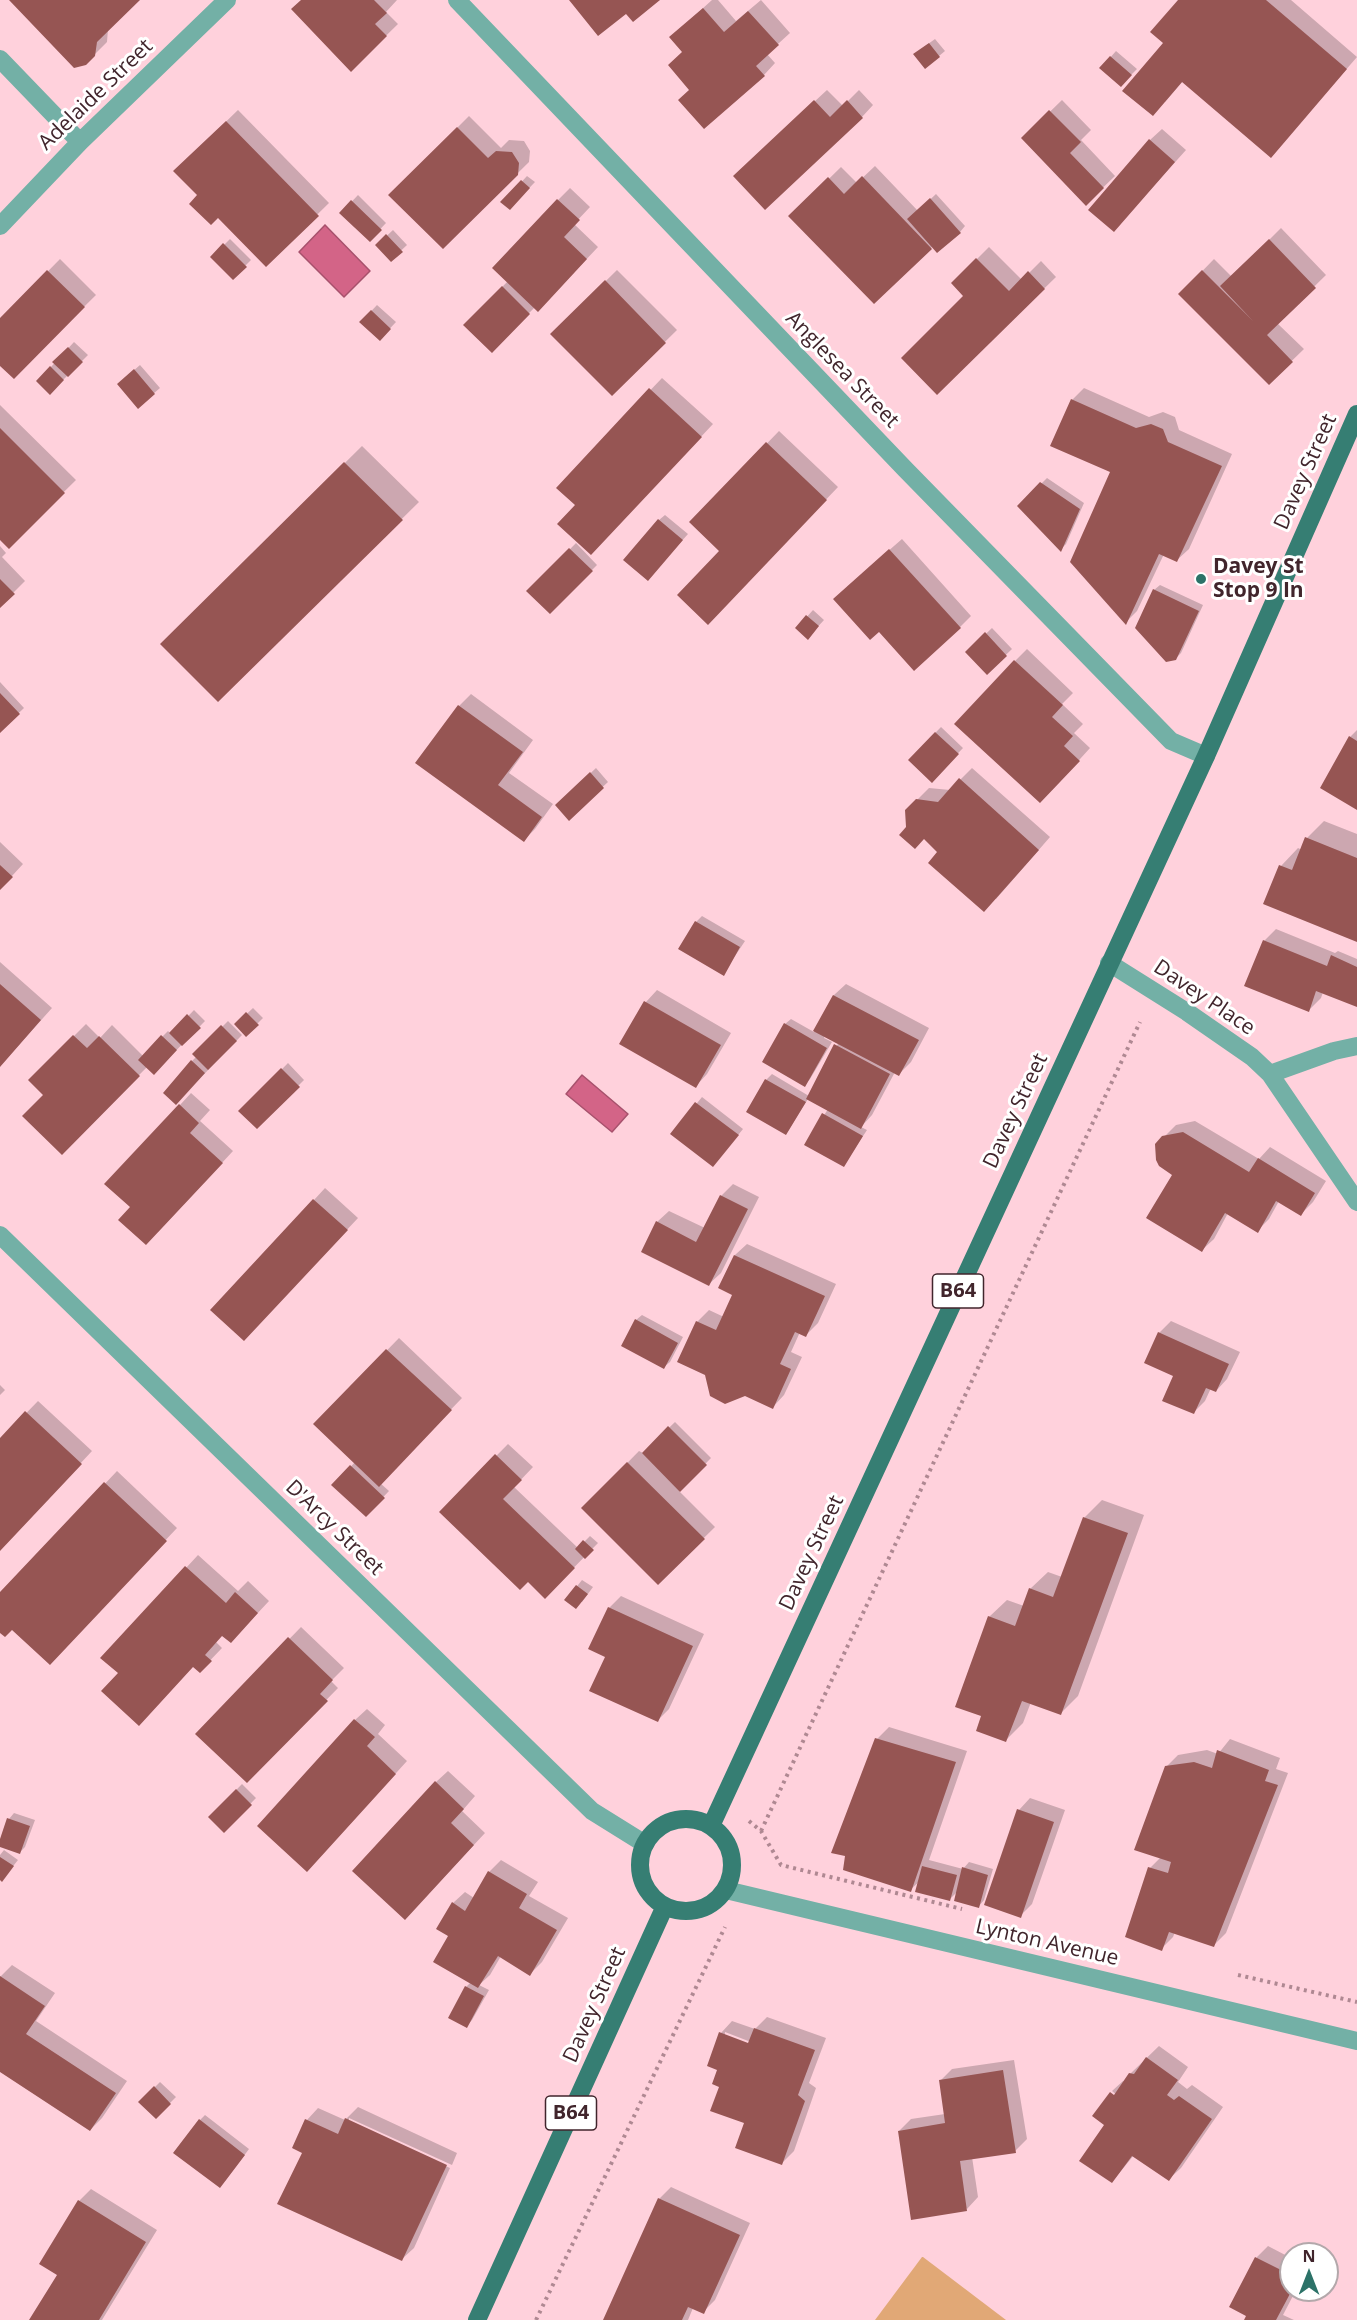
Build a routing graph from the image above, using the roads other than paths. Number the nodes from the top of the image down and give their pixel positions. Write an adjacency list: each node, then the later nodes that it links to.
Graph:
1 (227, 0): 4 (street, Adelaide Street)
2 (457, 0): 7 (street, Anglesea Street)
3 (0, 59): 4 (street)
4 (80, 142): 5 (street, Adelaide Street)
5 (0, 226)
6 (1357, 414): 7 (main road, Davey Street / B64)
7 (1206, 756): 8 (main road, Davey Street / B64)
8 (1109, 963): 10 (street, Davey Place); 13 (main road, Davey Street / B64)
9 (1357, 1046): 10 (street)
10 (1270, 1074): 11 (street, Davey Place)
11 (1357, 1202)
12 (0, 1235): 14 (street, D'Arcy Street)
13 (711, 1826): 14 (main road); 15 (main road)
14 (645, 1844): 16 (main road)
15 (726, 1890): 16 (main road); 17 (street, Lynton Avenue)
16 (665, 1906): 18 (main road, Davey Street / B64)
17 (1357, 2041)
18 (477, 2320)

